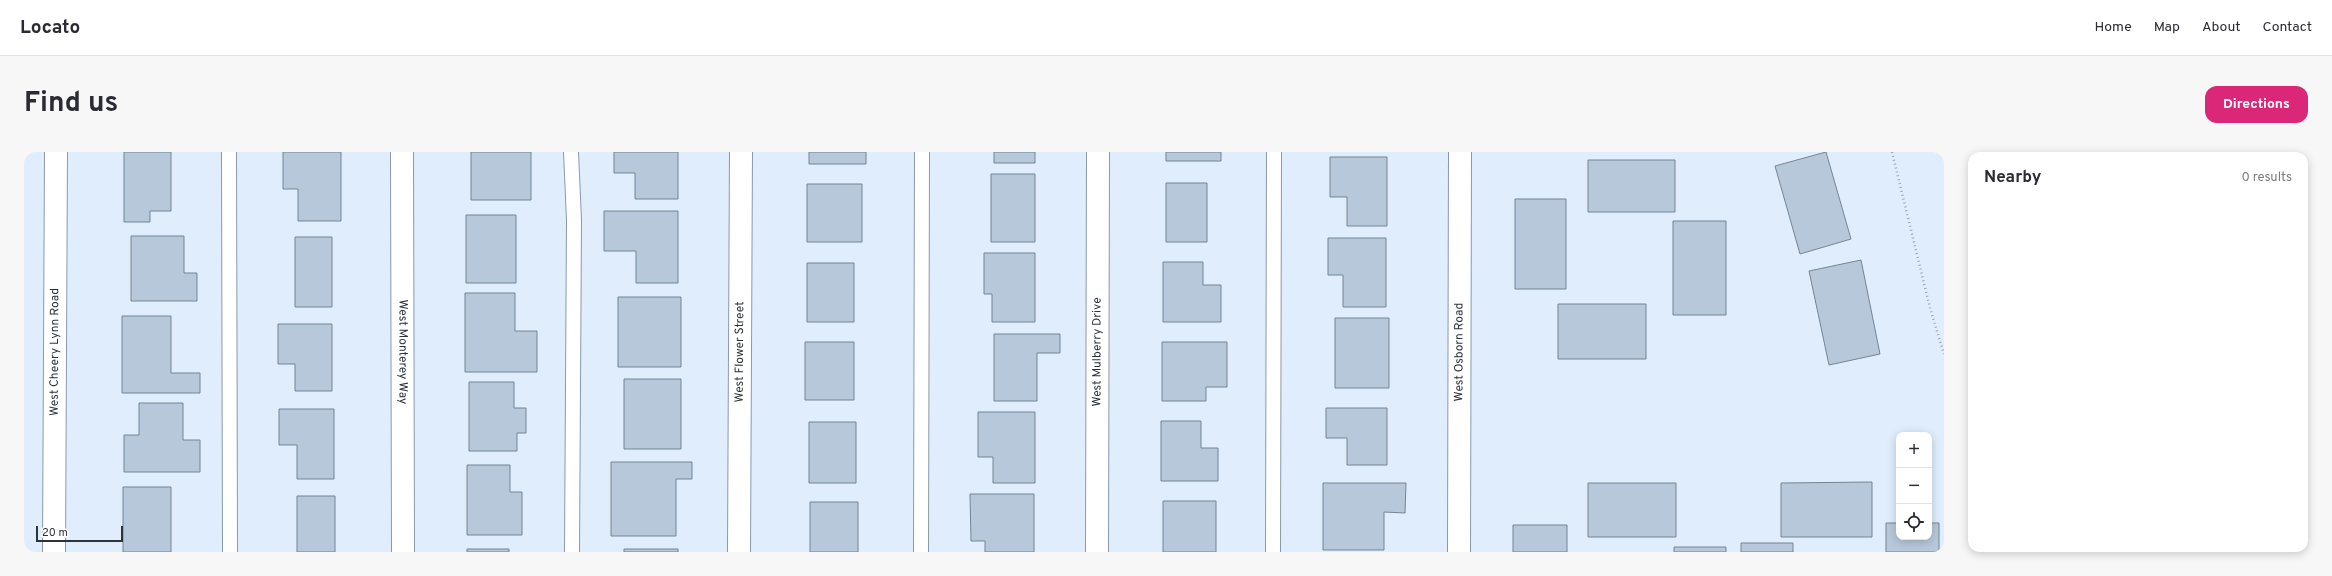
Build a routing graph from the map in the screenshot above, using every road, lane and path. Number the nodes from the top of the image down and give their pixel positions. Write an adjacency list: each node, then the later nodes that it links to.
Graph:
1 (56, 152): 12 (street, West Cheery Lynn Road)
2 (229, 152): 13 (lane)
3 (402, 152): 14 (street, West Monterey Way)
4 (571, 152): 15 (lane)
5 (741, 152): 16 (street, West Flower Street)
6 (922, 152): 17 (lane)
7 (1098, 152): 18 (street, West Mulberry Drive)
8 (1274, 152): 19 (lane)
9 (1460, 152): 20 (street, West Osborn Road)
10 (1892, 152): 11 (path)
11 (1944, 354)
12 (54, 552)
13 (230, 552)
14 (403, 552)
15 (572, 552)
16 (739, 552)
17 (921, 552)
18 (1097, 552)
19 (1274, 552)
20 (1459, 552)

